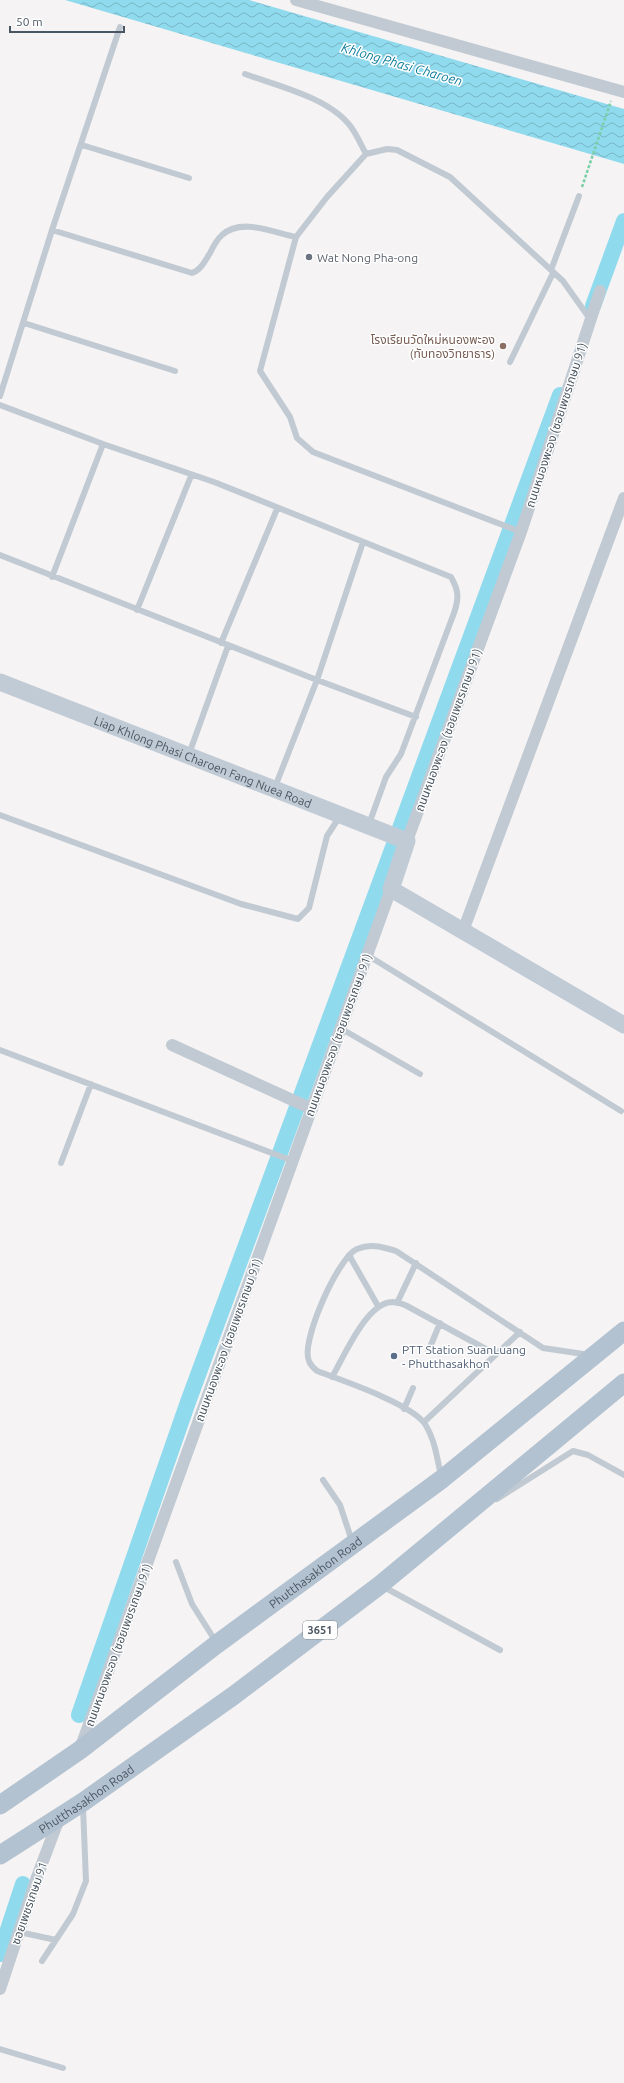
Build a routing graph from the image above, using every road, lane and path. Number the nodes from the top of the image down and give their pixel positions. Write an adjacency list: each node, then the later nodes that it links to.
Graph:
1 (296, 0): 4 (street)
2 (120, 27): 6 (lane)
3 (245, 74): 7 (lane)
4 (624, 92)
5 (612, 99): 9 (path)
6 (82, 145): 8 (lane); 10 (lane)
7 (366, 154): 11 (lane); 12 (lane)
8 (189, 178)
9 (579, 196): 12 (lane)
10 (52, 230): 11 (lane); 15 (lane)
11 (296, 237): 24 (lane)
12 (552, 271): 14 (lane); 16 (lane)
13 (600, 291): 14 (street, ถนนหนองพะอง (ซอยเพชรเกษม 91))
14 (590, 319): 24 (street, ถนนหนองพะอง (ซอยเพชรเกษม 91))
15 (24, 323): 17 (lane); 18 (lane)
16 (510, 362)
17 (175, 371)
18 (0, 396)
19 (0, 405): 20 (lane)
20 (103, 444): 21 (lane); 27 (lane)
21 (191, 476): 23 (lane); 28 (lane)
22 (624, 498): 41 (street)
23 (277, 509): 25 (lane); 29 (lane)
24 (521, 532): 39 (street, ถนนหนองพะอง (ซอยเพชรเกษม 91))
25 (363, 542): 31 (lane); 33 (lane)
26 (0, 555): 27 (lane)
27 (52, 577): 28 (lane)
28 (137, 610): 29 (lane)
29 (221, 643): 30 (lane)
30 (228, 646): 31 (lane); 34 (lane)
31 (317, 680): 33 (lane); 35 (lane)
32 (0, 682): 34 (main road, Liap Khlong Phasi Charoen Fang Nuea Road)
33 (416, 716): 38 (lane)
34 (188, 755): 35 (main road, Liap Khlong Phasi Charoen Fang Nuea Road)
35 (274, 789): 37 (main road, Liap Khlong Phasi Charoen Fang Nuea Road)
36 (0, 815): 37 (lane)
37 (342, 815): 38 (main road, Liap Khlong Phasi Charoen Fang Nuea Road)
38 (369, 826): 39 (main road, Liap Khlong Phasi Charoen Fang Nuea Road)
39 (407, 841): 40 (main road, ถนนหนองพะอง (ซอยเพชรเกษม 91))
40 (391, 889): 41 (main road); 42 (street, ถนนหนองพะอง (ซอยเพชรเกษม 91))
41 (463, 931): 43 (main road)
42 (367, 955): 44 (street, ถนนหนองพะอง (ซอยเพชรเกษม 91)); 50 (lane)
43 (624, 1025)
44 (340, 1028): 47 (lane); 49 (street, ถนนหนองพะอง (ซอยเพชรเกษม 91))
45 (172, 1045): 49 (street)
46 (0, 1050): 48 (lane)
47 (420, 1074)
48 (91, 1084): 51 (lane); 52 (lane)
49 (312, 1109): 51 (street, ถนนหนองพะอง (ซอยเพชรเกษม 91))
50 (621, 1111)
51 (293, 1161): 77 (street, ถนนหนองพะอง (ซอยเพชรเกษม 91))
52 (61, 1163)
53 (350, 1255): 54 (lane); 56 (lane); 63 (lane)
54 (416, 1263): 55 (lane); 59 (lane)
55 (397, 1303): 56 (lane); 57 (lane)
56 (378, 1306): 63 (lane)
57 (440, 1323): 60 (lane); 61 (lane)
58 (624, 1331): 62 (main road, Phutthasakhon Road)
59 (520, 1332): 61 (lane); 62 (lane)
60 (428, 1352)
61 (495, 1354): 67 (lane)
62 (595, 1356): 69 (main road, Phutthasakhon Road)
63 (332, 1377): 66 (lane)
64 (624, 1383): 71 (main road, Phutthasakhon Road / 3651)
65 (413, 1388): 66 (lane)
66 (404, 1409): 67 (lane)
67 (424, 1422): 69 (lane)
68 (624, 1475): 71 (lane)
69 (442, 1479): 72 (main road, Phutthasakhon Road)
70 (323, 1480): 72 (lane)
71 (431, 1542): 74 (main road, Phutthasakhon Road / 3651)
72 (353, 1545): 75 (main road, Phutthasakhon Road)
73 (176, 1562): 75 (lane)
74 (380, 1585): 76 (lane); 78 (main road, Phutthasakhon Road / 3651)
75 (217, 1644): 77 (main road, Phutthasakhon Road)
76 (500, 1650)
77 (80, 1750): 79 (main road, Phutthasakhon Road)
78 (83, 1802): 80 (main road, Phutthasakhon Road / 3651); 83 (lane)
79 (0, 1805)
80 (60, 1816): 81 (main road, Phutthasakhon Road / 3651); 82 (street, ซอยเพชรเกษม 91)
81 (0, 1856)
82 (20, 1932): 83 (lane); 85 (street, ซอยเพชรเกษม 91)
83 (56, 1940): 84 (lane)
84 (42, 1961)
85 (0, 1989)
86 (0, 2049): 87 (lane)
87 (63, 2068)

